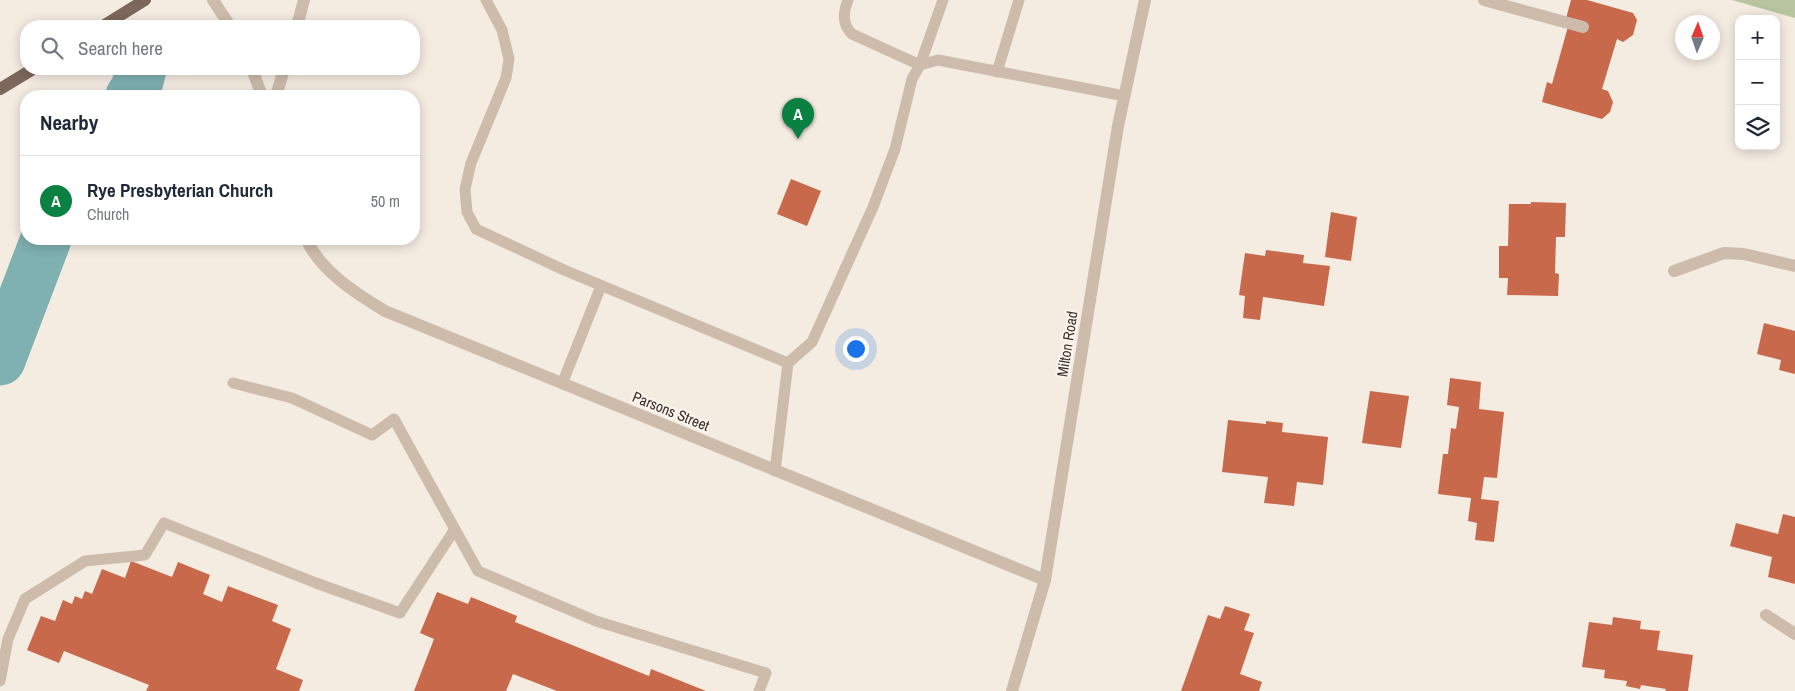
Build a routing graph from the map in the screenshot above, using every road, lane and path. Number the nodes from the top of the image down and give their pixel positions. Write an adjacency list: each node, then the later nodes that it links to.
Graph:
1 (145, 0): 10 (main road)
2 (213, 0): 11 (street)
3 (304, 0): 12 (street)
4 (486, 0): 26 (lane)
5 (848, 0): 14 (lane)
6 (943, 0): 14 (lane)
7 (1019, 0): 15 (lane)
8 (1145, 0): 22 (street, Milton Road)
9 (1484, 0): 13 (street)
10 (113, 20)
11 (226, 20)
12 (299, 20)
13 (1583, 27)
14 (920, 66): 15 (lane); 27 (lane)
15 (996, 72): 22 (lane)
16 (23, 75): 19 (main road)
17 (254, 75): 20 (street)
18 (282, 75): 21 (street)
19 (0, 89)
20 (260, 90)
21 (278, 90)
22 (1125, 96): 32 (street, Milton Road)
23 (311, 245): 29 (street, Parsons Street)
24 (1795, 266): 25 (street)
25 (1674, 271)
26 (601, 286): 27 (lane); 29 (lane)
27 (788, 363): 30 (lane)
28 (233, 383): 31 (lane)
29 (562, 384): 30 (street, Parsons Street)
30 (775, 471): 32 (street, Parsons Street)
31 (455, 529): 35 (lane); 36 (lane)
32 (1045, 580): 37 (street, Milton Road)
33 (1766, 615): 34 (street)
34 (1795, 634)
35 (0, 681)
36 (759, 691)
37 (1012, 691)

